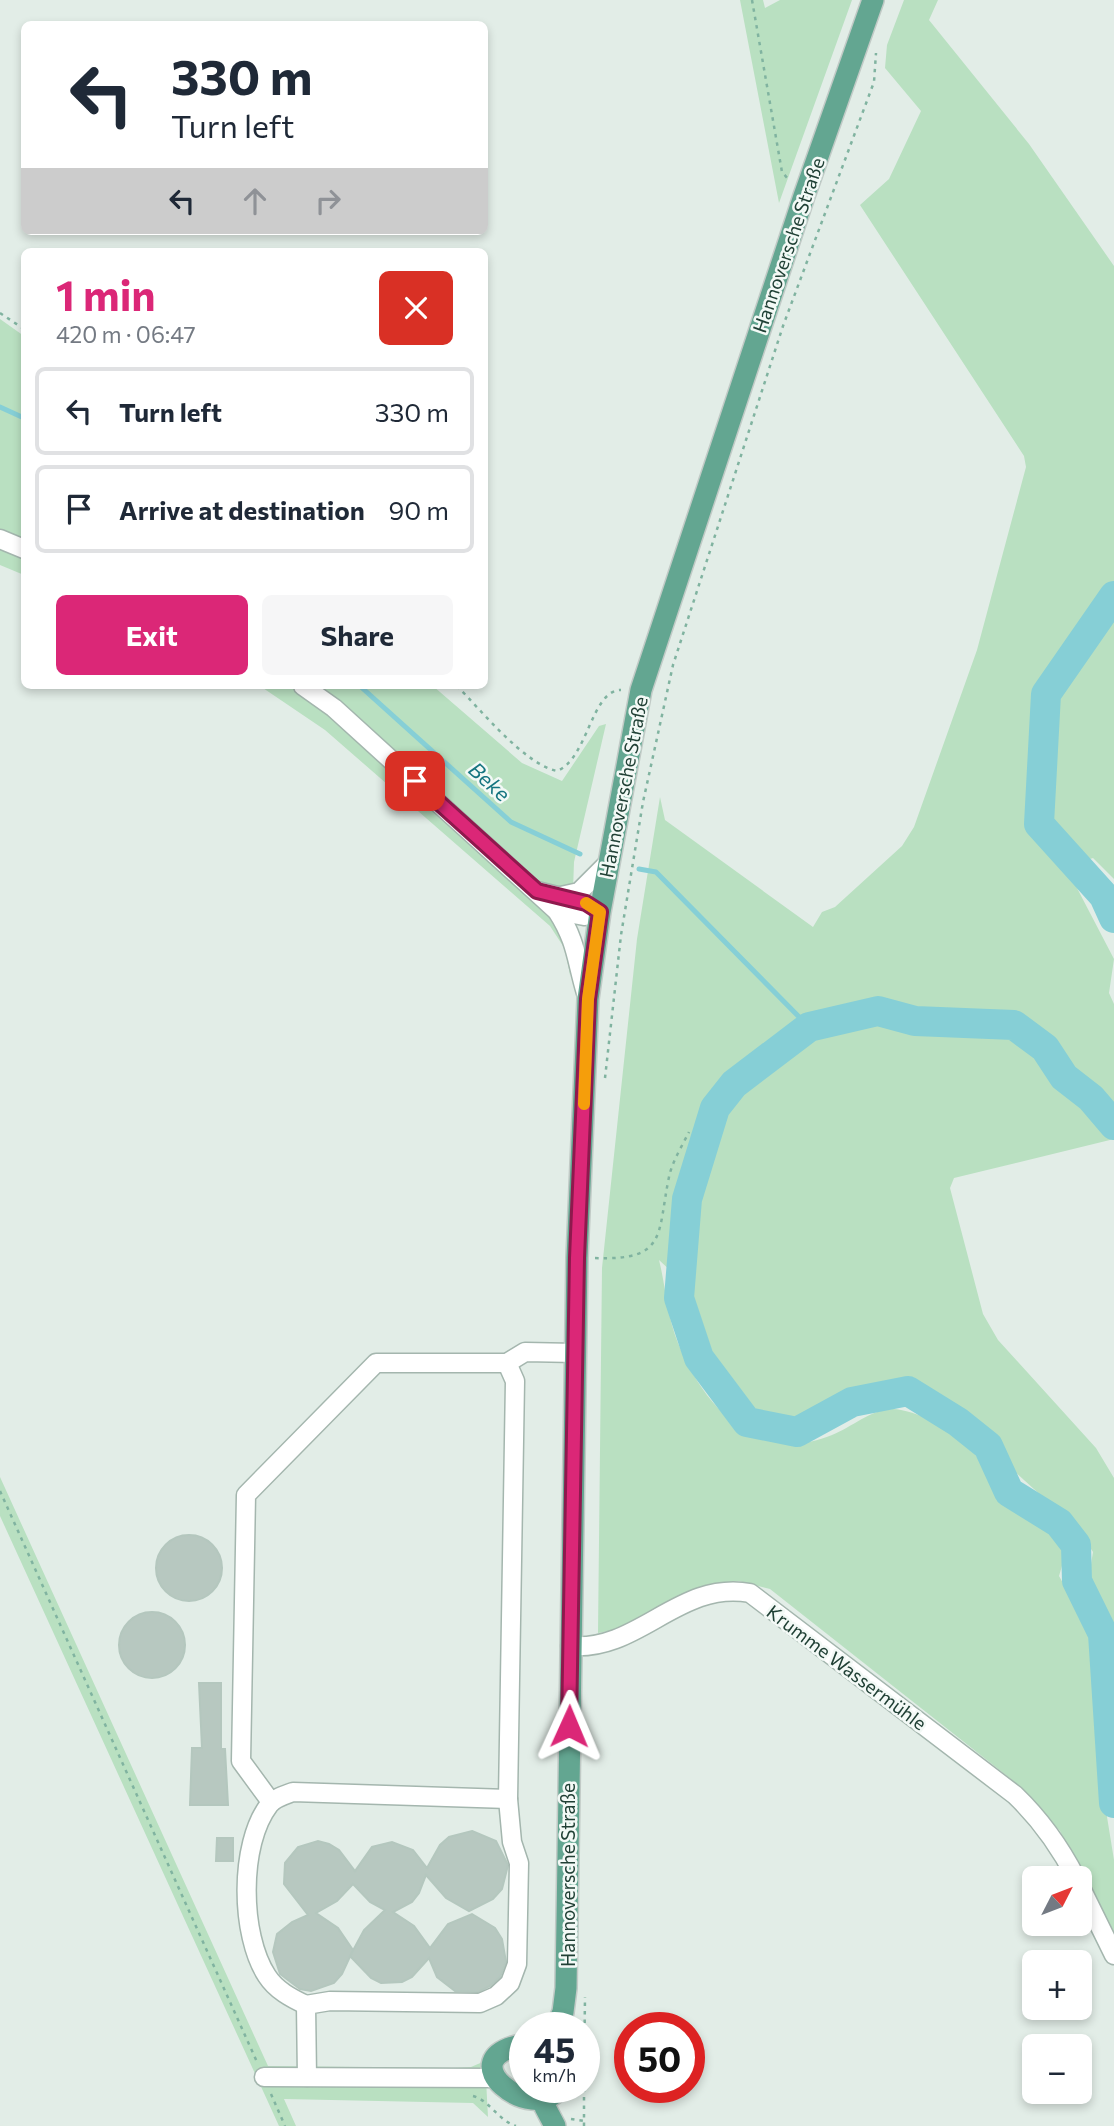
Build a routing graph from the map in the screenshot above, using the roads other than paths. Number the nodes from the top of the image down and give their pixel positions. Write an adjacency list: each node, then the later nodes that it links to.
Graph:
1 (873, 0): 5 (main road, Hannoversche Straße)
2 (0, 538): 3 (street)
3 (21, 548)
4 (307, 689): 6 (street)
5 (608, 863): 6 (street); 7 (main road, Hannoversche Straße)
6 (559, 904): 7 (street); 8 (street)
7 (600, 912): 8 (main road, Hannoversche Straße)
8 (588, 999): 9 (main road, Hannoversche Straße)
9 (576, 1353): 10 (street); 11 (main road, Hannoversche Straße)
10 (507, 1363): 12 (street); 13 (street)
11 (570, 1646): 14 (street, Krumme Wassermühle); 18 (main road, Hannoversche Straße)
12 (508, 1799): 13 (street); 17 (street)
13 (271, 1802): 17 (street)
14 (1070, 1866)
15 (1092, 1910): 16 (street)
16 (1114, 1955)
17 (306, 2005): 20 (street)
18 (563, 2012)
19 (509, 2049): 21 (main road)
20 (307, 2077): 21 (street); 22 (street)
21 (493, 2078): 24 (main road)
22 (267, 2085)
23 (548, 2103): 24 (main road)
24 (545, 2107): 25 (main road)
25 (555, 2126)

